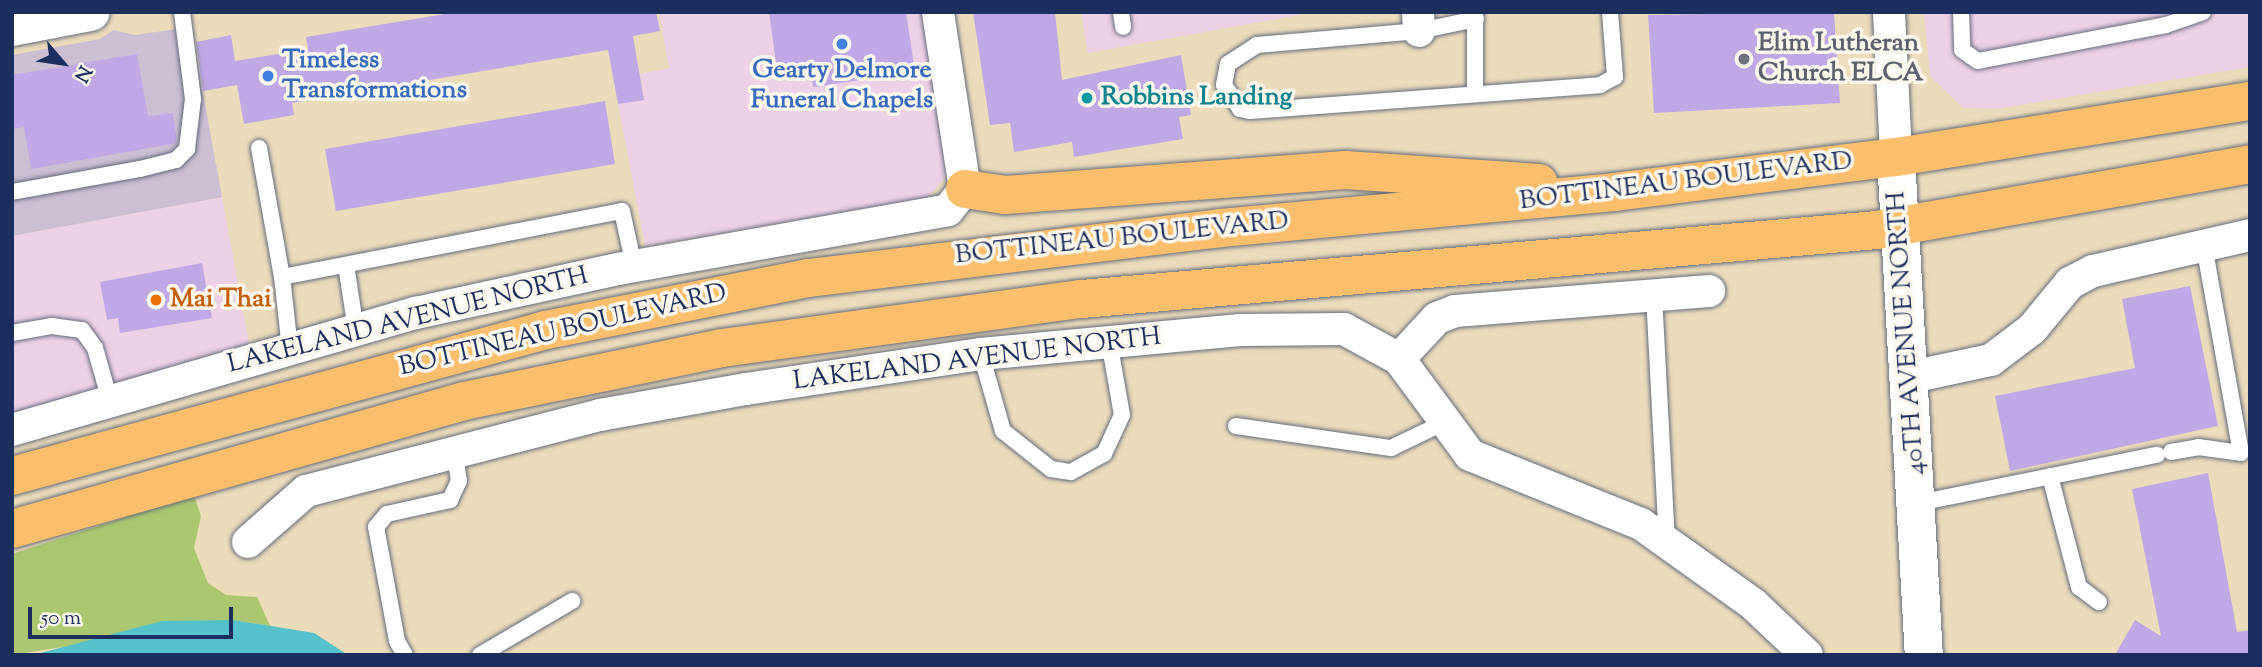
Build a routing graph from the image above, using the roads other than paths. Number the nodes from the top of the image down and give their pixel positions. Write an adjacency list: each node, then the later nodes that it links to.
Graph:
1 (92, 12): 10 (street)
2 (183, 12): 17 (lane)
3 (938, 12): 16 (street)
4 (1610, 12): 11 (lane)
5 (1889, 12): 14 (street, 40TH AVENUE NORTH)
6 (1961, 12): 7 (lane)
7 (2203, 12)
8 (1476, 16): 9 (lane); 11 (lane)
9 (1419, 22): 11 (lane)
10 (12, 27)
11 (1475, 92)
12 (2250, 101): 14 (main road, BOTTINEAU BOULEVARD)
13 (258, 148): 24 (lane)
14 (1896, 157): 18 (main road, BOTTINEAU BOULEVARD); 19 (street, 40TH AVENUE NORTH)
15 (2250, 164): 19 (main road, BOTTINEAU BOULEVARD)
16 (965, 189): 18 (main road); 23 (street, LAKELAND AVENUE NORTH)
17 (12, 192)
18 (1614, 192): 39 (main road, BOTTINEAU BOULEVARD)
19 (1901, 226): 33 (street, 40TH AVENUE NORTH); 42 (main road, BOTTINEAU BOULEVARD)
20 (2250, 235): 21 (street)
21 (2204, 245): 33 (street); 40 (lane)
22 (346, 265): 23 (lane); 24 (lane); 27 (lane)
23 (634, 266): 27 (street, LAKELAND AVENUE NORTH)
24 (282, 277): 30 (lane)
25 (1709, 291): 26 (street)
26 (1654, 295): 32 (street); 43 (lane)
27 (356, 330): 30 (street, LAKELAND AVENUE NORTH)
28 (12, 333): 34 (lane)
29 (1109, 341): 31 (street, LAKELAND AVENUE NORTH); 31 (lane); 32 (street, LAKELAND AVENUE NORTH)
30 (290, 349): 34 (street, LAKELAND AVENUE NORTH)
31 (981, 354): 38 (street, LAKELAND AVENUE NORTH)
32 (1399, 359): 35 (street, LAKELAND AVENUE NORTH)
33 (1911, 377): 41 (street, 40TH AVENUE NORTH)
34 (110, 401): 37 (street, LAKELAND AVENUE NORTH)
35 (1443, 423): 36 (lane); 43 (street, LAKELAND AVENUE NORTH)
36 (1236, 426)
37 (12, 429)
38 (454, 451): 44 (street, LAKELAND AVENUE NORTH); 47 (lane)
39 (12, 475)
40 (2050, 476): 41 (lane); 46 (lane)
41 (1918, 503): 50 (street, 40TH AVENUE NORTH)
42 (12, 529)
43 (1667, 540): 49 (street, LAKELAND AVENUE NORTH)
44 (247, 542)
45 (572, 601): 48 (lane)
46 (2099, 602)
47 (405, 655)
48 (480, 655)
49 (1807, 655)
50 (1924, 655)

